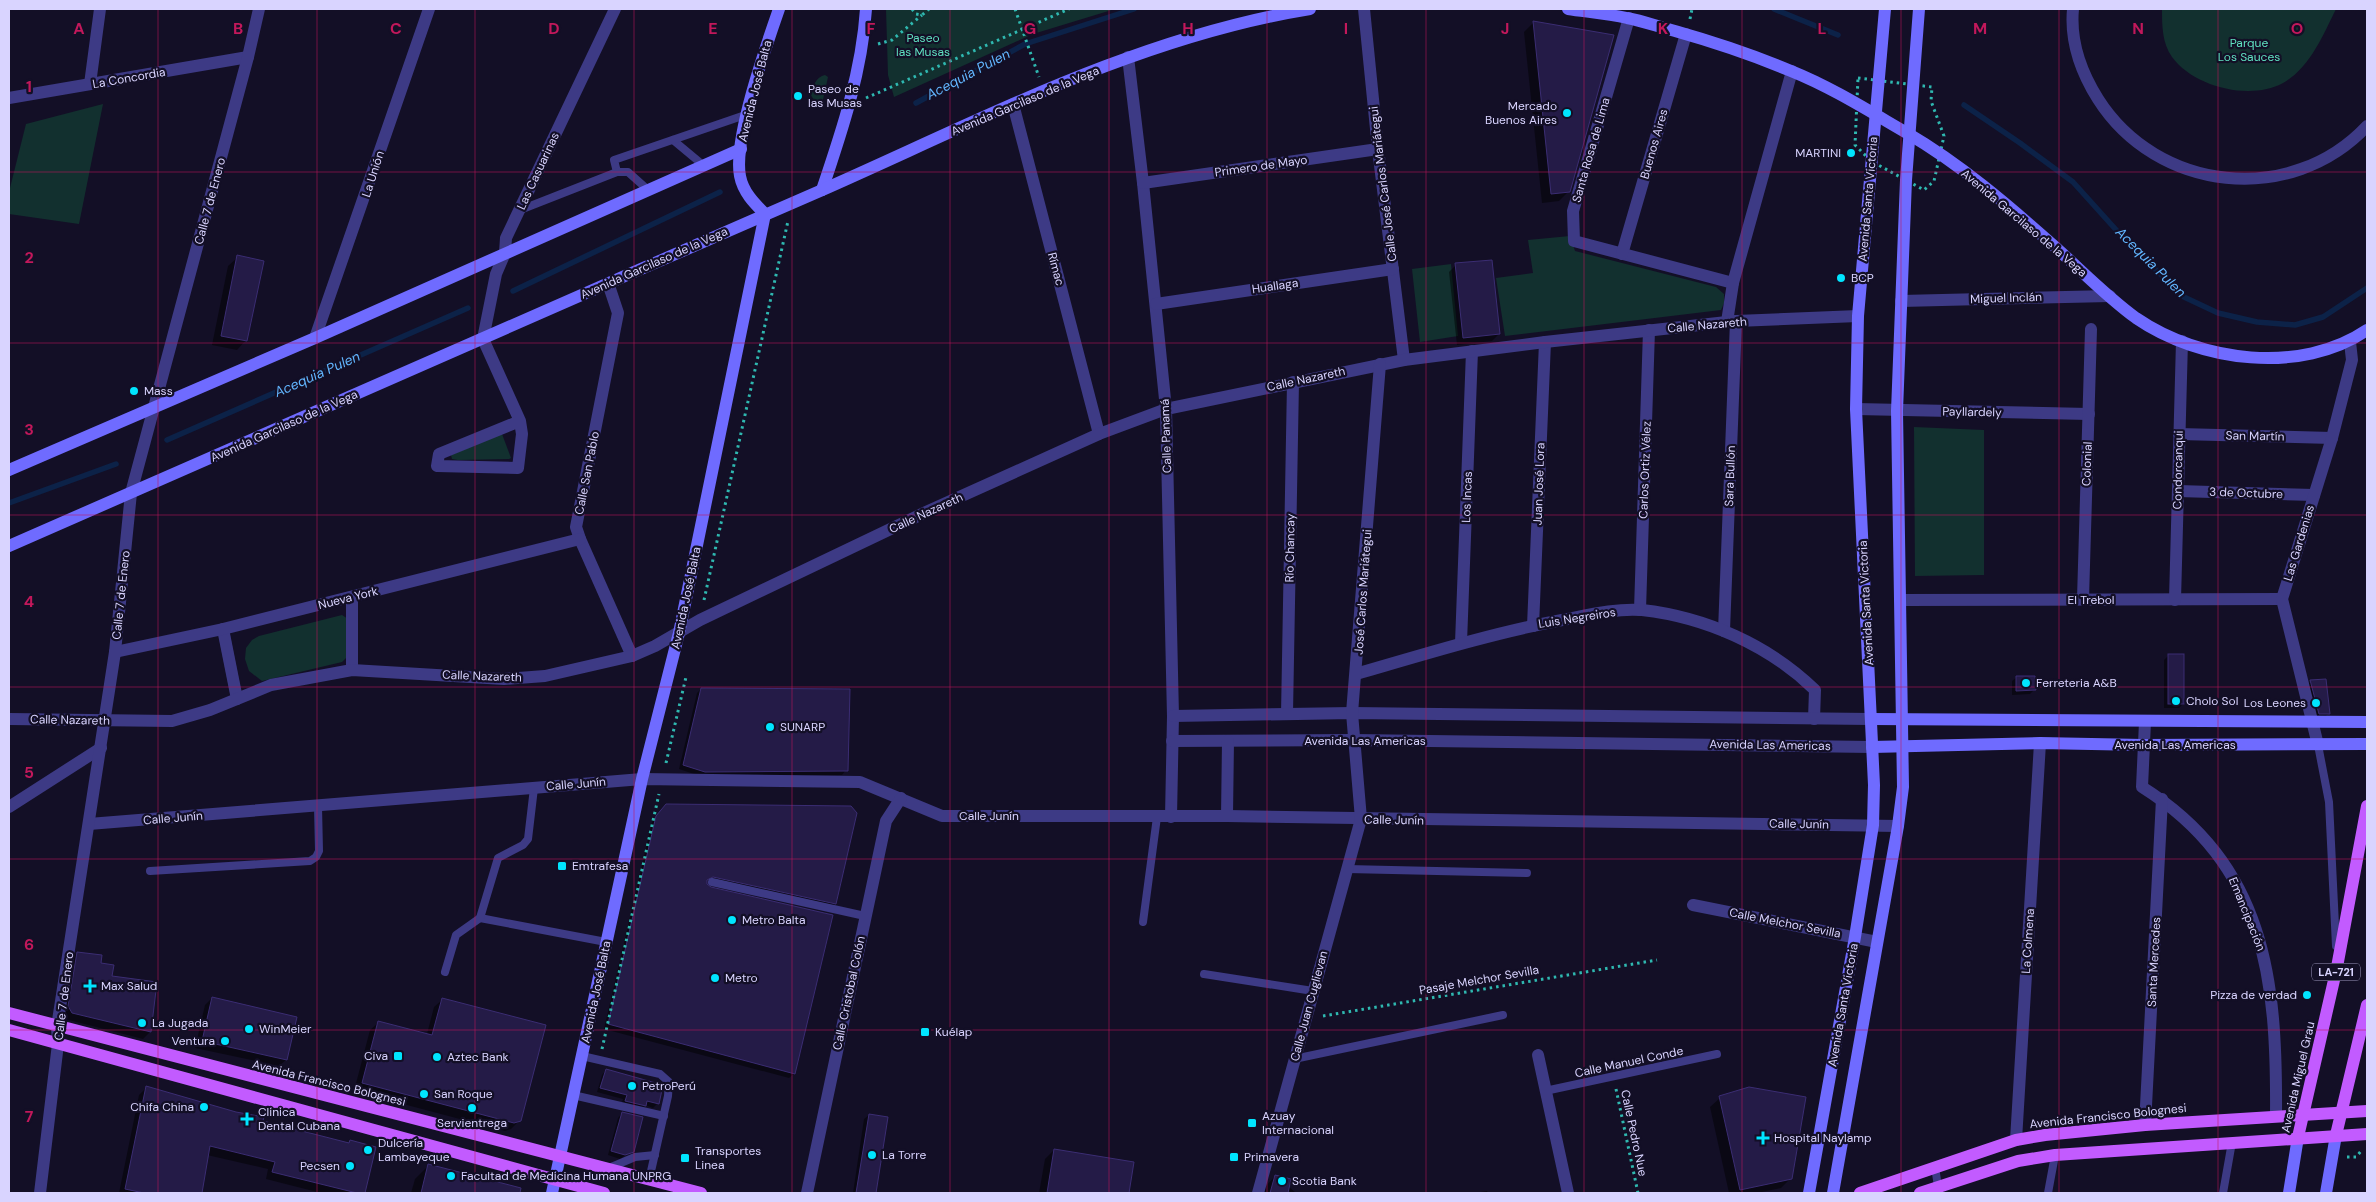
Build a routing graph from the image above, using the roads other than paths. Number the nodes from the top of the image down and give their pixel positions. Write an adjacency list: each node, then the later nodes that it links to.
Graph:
1 (100, 9): 18 (street)
2 (258, 9): 15 (street, Calle 7 de Enero)
3 (429, 9): 48 (street, La Unión)
4 (614, 9): 33 (street, Las Casuarinas)
5 (779, 9): 21 (street, Avenida José Balta)
6 (866, 9): 32 (street)
7 (1310, 9): 16 (street, Avenida Garcilaso de la Vega)
8 (1364, 9): 27 (street, Calle José Carlos Mariátegui)
9 (1568, 9): 13 (street, Avenida Garcilaso de la Vega)
10 (1885, 9): 22 (street, Avenida Santa Victoria)
11 (1918, 9): 24 (street, Avenida Santa Victoria)
12 (2073, 9): 23 (street)
13 (1629, 18): 14 (street, Avenida Garcilaso de la Vega); 36 (street, Santa Rosa de Lima)
14 (1686, 34): 17 (street, Avenida Garcilaso de la Vega); 36 (street, Buenos Aires)
15 (248, 57): 18 (street, La Concordia); 57 (street, Calle 7 de Enero)
16 (1128, 58): 20 (street, Avenida Garcilaso de la Vega); 30 (street, Calle Panamá)
17 (1792, 71): 22 (street, Avenida Garcilaso de la Vega); 39 (street, Sara Bullón)
18 (90, 84): 19 (street, La Concordia)
19 (9, 98)
20 (1013, 104): 32 (street, Avenida Garcilaso de la Vega); 63 (street, Rímac)
21 (748, 114): 25 (lane); 26 (street, Avenida José Balta)
22 (1875, 115): 24 (street, Avenida Garcilaso de la Vega); 43 (street, Avenida Santa Victoria)
23 (2367, 126)
24 (1909, 134): 40 (street, Avenida Garcilaso de la Vega); 41 (street, Avenida Santa Victoria)
25 (672, 140): 28 (lane); 29 (lane)
26 (741, 149): 28 (street); 34 (street, Avenida José Balta)
27 (1378, 149): 30 (street, Primero de Mayo); 37 (street, Calle José Carlos Mariátegui)
28 (703, 165): 31 (street)
29 (617, 172): 31 (lane); 33 (lane)
30 (1144, 183): 42 (street, Calle Panamá)
31 (647, 189): 35 (street)
32 (822, 190): 34 (street, Avenida Garcilaso de la Vega)
33 (519, 210): 35 (street, Las Casuarinas)
34 (765, 214): 38 (street, Avenida Garcilaso de la Vega); 81 (street, Avenida José Balta)
35 (505, 253): 48 (street); 49 (street, Las Casuarinas)
36 (1622, 254): 39 (street, Santa Rosa de Lima)
37 (1393, 269): 42 (street, Huallaga); 54 (street, Calle José Carlos Mariátegui)
38 (608, 283): 49 (street, Avenida Garcilaso de la Vega); 70 (street, Calle San Pablo)
39 (1733, 283): 44 (street, Sara Bullón)
40 (2110, 296): 41 (street, Miguel Inclán); 50 (street, Avenida Garcilaso de la Vega)
41 (1901, 301): 60 (street, Avenida Santa Victoria)
42 (1156, 304): 59 (street, Calle Panamá)
43 (1858, 316): 44 (street, Calle Nazareth); 58 (street, Avenida Santa Victoria)
44 (1731, 322): 46 (street, Calle Nazareth); 80 (street, Sara Bullón)
45 (2091, 329): 61 (street, Colonial)
46 (1649, 330): 51 (street, Calle Nazareth); 77 (street, Carlos Ortiz Vélez)
47 (2367, 330): 52 (street, Avenida Garcilaso de la Vega)
48 (316, 338): 57 (street)
49 (483, 339): 62 (street); 68 (street, Avenida Garcilaso de la Vega)
50 (2182, 341): 52 (street, Avenida Garcilaso de la Vega); 64 (street, Condorcanqui)
51 (1545, 342): 53 (street, Calle Nazareth); 78 (street, Juan José Lora)
52 (2350, 342): 65 (street, Las Gardenias)
53 (1472, 351): 54 (street, Calle Nazareth); 82 (street, Los Incas)
54 (1404, 360): 55 (street, Calle Nazareth)
55 (1380, 364): 56 (street, Calle Nazareth); 86 (street, José Carlos Mariátegui)
56 (1293, 382): 59 (street, Calle Nazareth); 89 (street, Río Chancay)
57 (155, 408): 66 (street); 68 (street, Calle 7 de Enero)
58 (1856, 408): 60 (street, Payllardely); 93 (street, Avenida Santa Victoria)
59 (1166, 409): 63 (street, Calle Nazareth); 90 (street, Calle Panamá)
60 (1896, 411): 61 (street, Payllardely); 74 (street, Avenida Santa Victoria)
61 (2089, 414): 75 (street, Colonial)
62 (520, 421): 62 (street)
63 (1099, 434): 81 (street, Calle Nazareth)
64 (2178, 434): 65 (street, San Martín); 67 (street, Condorcanqui)
65 (2332, 438): 69 (street, Las Gardenias)
66 (9, 470)
67 (2178, 491): 69 (street, 3 de Octubre); 76 (street, Condorcanqui)
68 (131, 493): 71 (street, Avenida Garcilaso de la Vega); 83 (street, Calle 7 de Enero)
69 (2314, 495): 73 (street, Las Gardenias)
70 (580, 539): 72 (street, Nueva York); 84 (street, Calle San Pablo)
71 (9, 546)
72 (352, 597): 79 (street, Nueva York); 85 (street)
73 (2282, 599): 76 (street, El Trebol); 98 (street)
74 (1900, 600): 75 (street, El Trebol); 94 (street, Avenida Santa Victoria)
75 (2083, 600): 76 (street, El Trebol)
76 (2175, 600)
77 (1640, 610): 78 (street, Luis Negreiros); 80 (street, Luis Negreiros)
78 (1533, 626): 82 (street, Luis Negreiros)
79 (223, 629): 83 (street, Nueva York); 87 (street)
80 (1724, 631): 92 (street, Luis Negreiros)
81 (680, 633): 84 (street, Calle Nazareth); 109 (street, Avenida José Balta)
82 (1461, 643): 86 (street, Luis Negreiros)
83 (115, 652): 95 (street, Calle 7 de Enero)
84 (632, 656): 85 (street, Calle Nazareth)
85 (352, 670): 87 (street, Calle Nazareth)
86 (1356, 674): 88 (street, José Carlos Mariátegui)
87 (238, 699): 95 (street, Calle Nazareth)
88 (1352, 713): 89 (street, Avenida Las Americas); 92 (street, Avenida Las Americas); 99 (street, José Carlos Mariátegui)
89 (1287, 714): 90 (street, Avenida Las Americas)
90 (1173, 716): 100 (street, Calle Panamá)
91 (9, 719): 95 (street, Calle Nazareth)
92 (1814, 719): 93 (street, Avenida Las Americas)
93 (1871, 719): 94 (street, Avenida Las Americas); 107 (street, Avenida Santa Victoria)
94 (1903, 720): 96 (street, Avenida Las Americas); 105 (street, Avenida Santa Victoria)
95 (105, 721): 108 (street, Calle 7 de Enero)
96 (2144, 722): 98 (street, Avenida Las Americas); 106 (street, Emancipación)
97 (2367, 722): 98 (street, Avenida Las Americas)
98 (2312, 723): 104 (street)
99 (1353, 740): 101 (street, Avenida Las Americas); 107 (street, Avenida Las Americas); 119 (street, José Carlos Mariátegui)
100 (1172, 741): 101 (street, Avenida Las Americas); 118 (street, Calle Panamá)
101 (1228, 741): 116 (street)
102 (2040, 743): 105 (street, Avenida Las Americas); 106 (street, Avenida Las Americas); 160 (street, La Colmena)
103 (2367, 744): 104 (street, Avenida Las Americas)
104 (2318, 745): 106 (street, Avenida Las Americas); 134 (lane, Avenida Miguel Grau)
105 (1903, 746): 107 (street, Avenida Las Americas); 122 (street, Avenida Santa Victoria)
106 (2144, 746): 112 (street, Emancipación)
107 (1872, 747): 121 (street, Avenida Santa Victoria)
108 (101, 748): 113 (street); 120 (street, Calle 7 de Enero)
109 (642, 779): 110 (street, Calle Junín); 111 (street, Calle Junín); 132 (street, Avenida José Balta)
110 (534, 788): 114 (street, Calle Junín); 129 (lane)
111 (901, 798): 117 (street, Calle Junín); 128 (street, Calle Cristobal Colón)
112 (2162, 800): 154 (street, Emancipación); 156 (street, Santa Mercedes)
113 (9, 806)
114 (318, 806): 120 (street, Calle Junín); 124 (lane)
115 (2367, 806): 134 (main road, Avenida Miguel Grau / LA-721)
116 (1227, 816): 118 (street, Calle Junín); 119 (street, Calle Junín)
117 (1157, 817): 118 (street, Calle Junín); 130 (lane)
118 (1171, 817)
119 (1360, 819): 121 (street, Calle Junín); 123 (street, Calle Juan Cuglievan)
120 (89, 824): 141 (street, Calle 7 de Enero)
121 (1873, 825): 122 (street, Calle Junín); 131 (street, Avenida Santa Victoria)
122 (1898, 826): 133 (street, Avenida Santa Victoria)
123 (1347, 869): 125 (lane); 137 (street, Calle Juan Cuglievan)
124 (150, 871)
125 (1528, 873)
126 (712, 882): 128 (lane)
127 (1692, 905): 131 (street, Calle Melchor Sevilla)
128 (865, 916): 173 (street, Calle Cristobal Colón)
129 (480, 918): 132 (lane); 135 (lane)
130 (1142, 922)
131 (1855, 937): 133 (street, Calle Melchor Sevilla); 176 (street, Avenida Santa Victoria)
132 (606, 942): 147 (street, Avenida José Balta)
133 (1878, 942): 177 (street, Avenida Santa Victoria)
134 (2337, 967): 153 (main road, Avenida Miguel Grau / LA-721)
135 (445, 972)
136 (1204, 974): 137 (lane)
137 (1313, 991): 148 (street, Calle Juan Cuglievan)
138 (2367, 1005): 143 (main road)
139 (9, 1013): 141 (main road, Avenida Francisco Bolognesi)
140 (1503, 1015): 148 (lane)
141 (57, 1027): 144 (street, Calle 7 de Enero); 164 (main road, Avenida Francisco Bolognesi)
142 (9, 1030): 144 (main road)
143 (2363, 1041): 152 (main road)
144 (58, 1044): 168 (main road); 170 (street, Calle 7 de Enero)
145 (1717, 1054): 149 (lane, Calle Manuel Conde)
146 (1538, 1055): 149 (street)
147 (582, 1056): 150 (street, Avenida José Balta); 155 (lane)
148 (1294, 1059): 174 (street, Calle Juan Cuglievan)
149 (1545, 1091): 175 (street)
150 (573, 1096): 155 (lane); 164 (street, Avenida José Balta)
151 (2367, 1111): 152 (main road, Avenida Francisco Bolognesi)
152 (2341, 1112): 153 (main road, Avenida Francisco Bolognesi); 158 (main road)
153 (2303, 1114): 154 (main road, Avenida Francisco Bolognesi); 159 (main road, Avenida Miguel Grau / LA-721)
154 (2276, 1115): 156 (main road, Avenida Francisco Bolognesi)
155 (664, 1116): 162 (lane)
156 (2145, 1125): 160 (main road, Avenida Francisco Bolognesi)
157 (2367, 1134): 158 (main road)
158 (2336, 1135): 159 (main road); 183 (street)
159 (2298, 1137): 161 (main road); 182 (street, Avenida Miguel Grau)
160 (2016, 1140): 165 (main road, Avenida Francisco Bolognesi)
161 (2232, 1142): 163 (main road); 181 (lane)
162 (655, 1155): 166 (lane); 167 (lane)
163 (2055, 1155): 169 (main road); 180 (lane)
164 (560, 1156): 166 (main road, Avenida Francisco Bolognesi); 168 (street, Avenida José Balta)
165 (1936, 1167): 169 (lane); 178 (main road, Avenida Francisco Bolognesi)
166 (607, 1169): 167 (main road, Avenida Francisco Bolognesi)
167 (649, 1180): 172 (main road, Avenida Francisco Bolognesi)
168 (553, 1187): 171 (main road)
169 (1939, 1190): 179 (main road)
170 (40, 1193)
171 (604, 1193)
172 (701, 1193)
173 (807, 1193)
174 (1258, 1193)
175 (1568, 1193)
176 (1809, 1193)
177 (1833, 1193)
178 (1860, 1193)
179 (1920, 1193)
180 (2048, 1193)
181 (2223, 1193)
182 (2289, 1193)
183 (2326, 1193)

